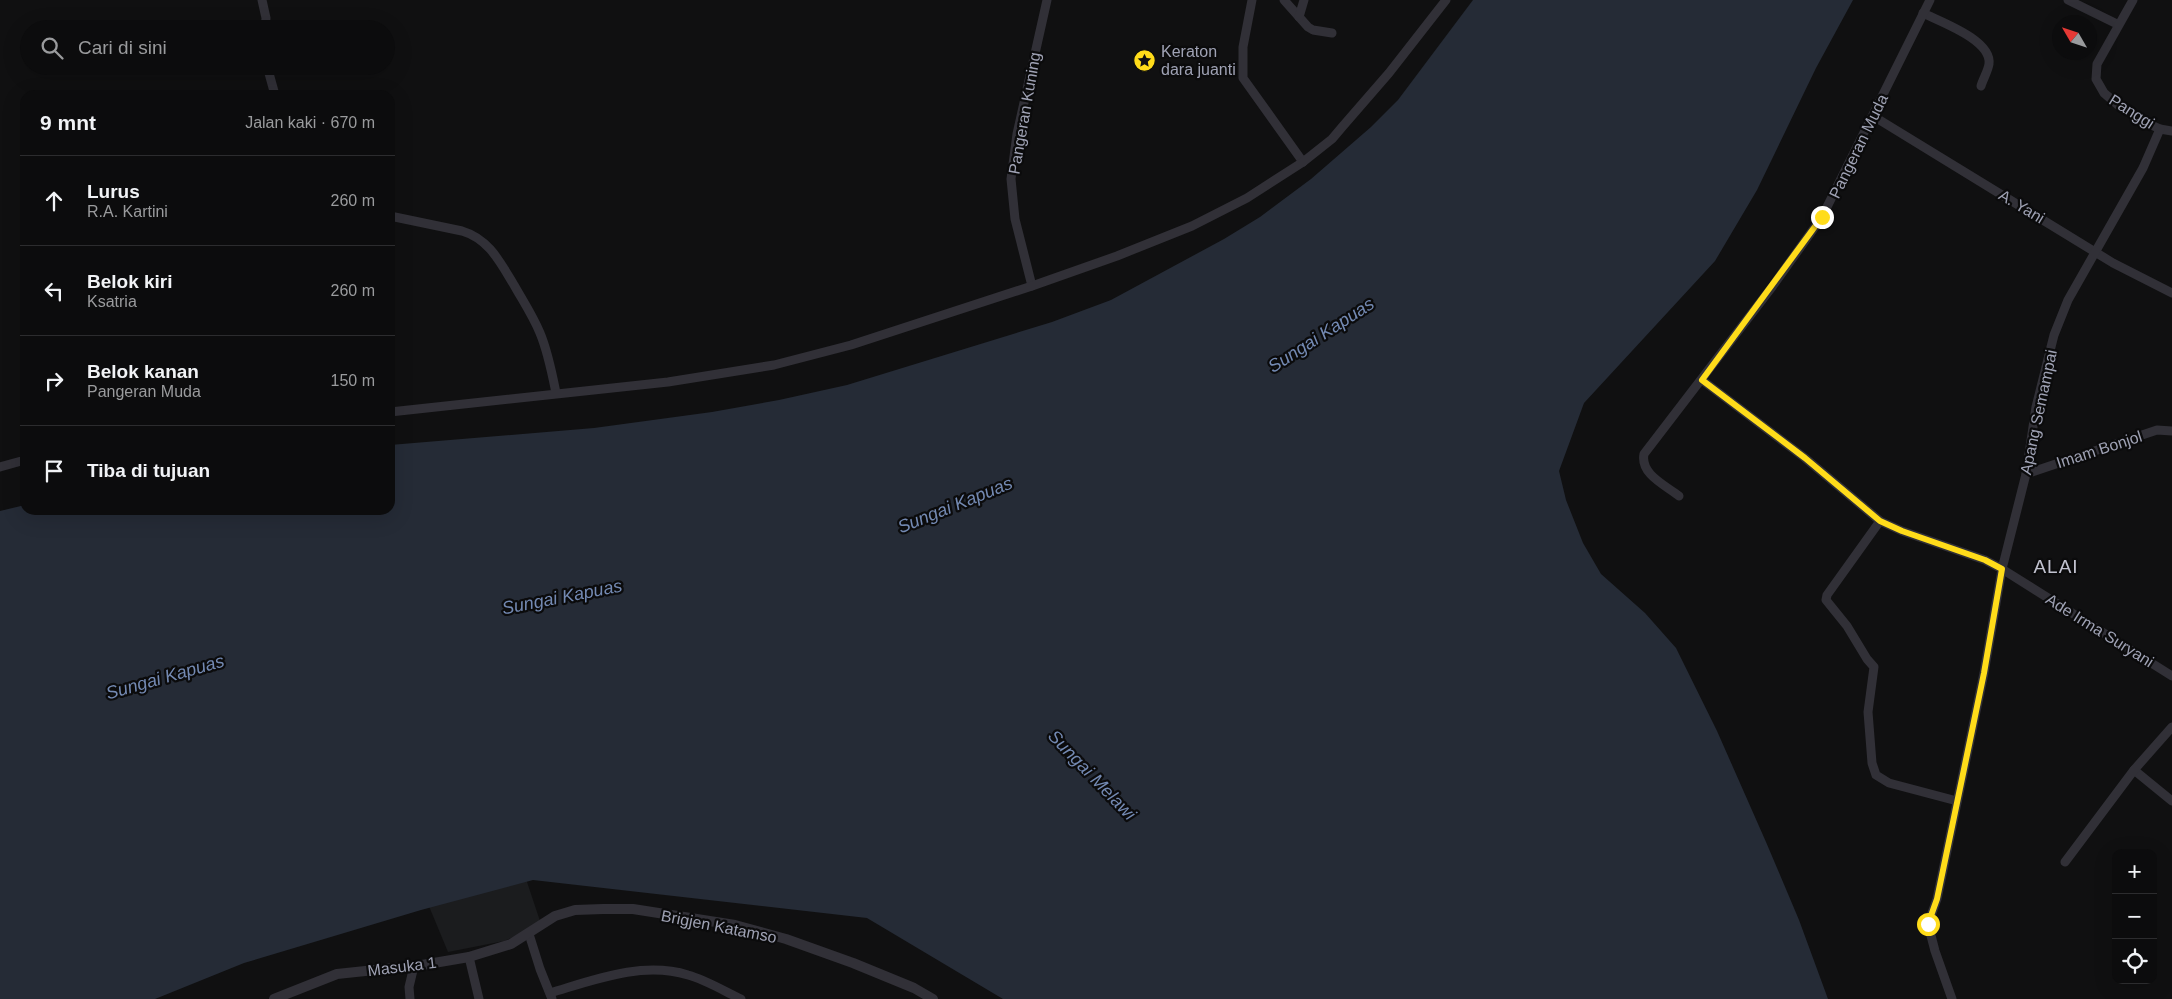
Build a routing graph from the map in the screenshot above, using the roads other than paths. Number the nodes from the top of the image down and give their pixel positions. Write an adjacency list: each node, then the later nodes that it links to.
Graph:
1 (262, 0): 12 (street)
2 (1252, 0): 21 (street)
3 (1284, 0): 11 (street)
4 (1304, 0): 11 (street)
5 (1446, 0): 21 (street)
6 (1930, 0): 10 (street, Pangeran Muda)
7 (2068, 0): 13 (street)
8 (2133, 0): 13 (street, Panggi)
9 (1044, 1): 24 (street, Pangeran Kuning)
10 (1923, 14): 16 (street); 18 (street, Pangeran Muda)
11 (1299, 17): 14 (street)
12 (266, 20)
13 (2118, 24): 19 (street, Panggi)
14 (1332, 33)
15 (269, 75): 17 (street)
16 (1981, 86)
17 (273, 90)
18 (1873, 116): 23 (street, A. Yani); 26 (street, Pangeran Muda)
19 (2160, 129): 20 (street, Panggi); 23 (street, Apang Semampai)
20 (2172, 131)
21 (1303, 162): 24 (street)
22 (395, 217): 27 (street)
23 (2095, 251): 25 (street, A. Yani); 32 (street, Apang Semampai)
24 (1032, 286): 27 (street)
25 (2172, 293)
26 (1702, 380): 33 (street, Pangeran Muda); 34 (street, Ade Irma Suryani)
27 (556, 393): 28 (street)
28 (395, 411)
29 (2172, 431): 32 (street, Imam Bonjol)
30 (20, 460): 31 (street)
31 (0, 467)
32 (2026, 474): 35 (street, Apang Semampai)
33 (1679, 496)
34 (1880, 521): 35 (street, Ade Irma Suryani); 39 (street)
35 (2002, 569): 36 (street, Ade Irma Suryani); 39 (street, Apang Semampai)
36 (2172, 676)
37 (2172, 728): 38 (street)
38 (2134, 770): 40 (street); 41 (street)
39 (1958, 801): 51 (street, Apang Semampai)
40 (2172, 801)
41 (2065, 862)
42 (529, 934): 43 (street, Masuka 1); 45 (street); 50 (street, Brigjen Katamso)
43 (469, 957): 44 (street, Masuka 1); 48 (street)
44 (414, 966): 46 (street, Masuka 1); 47 (street)
45 (551, 996): 49 (street)
46 (274, 999)
47 (410, 999)
48 (479, 999)
49 (741, 999)
50 (933, 999)
51 (1952, 999)

